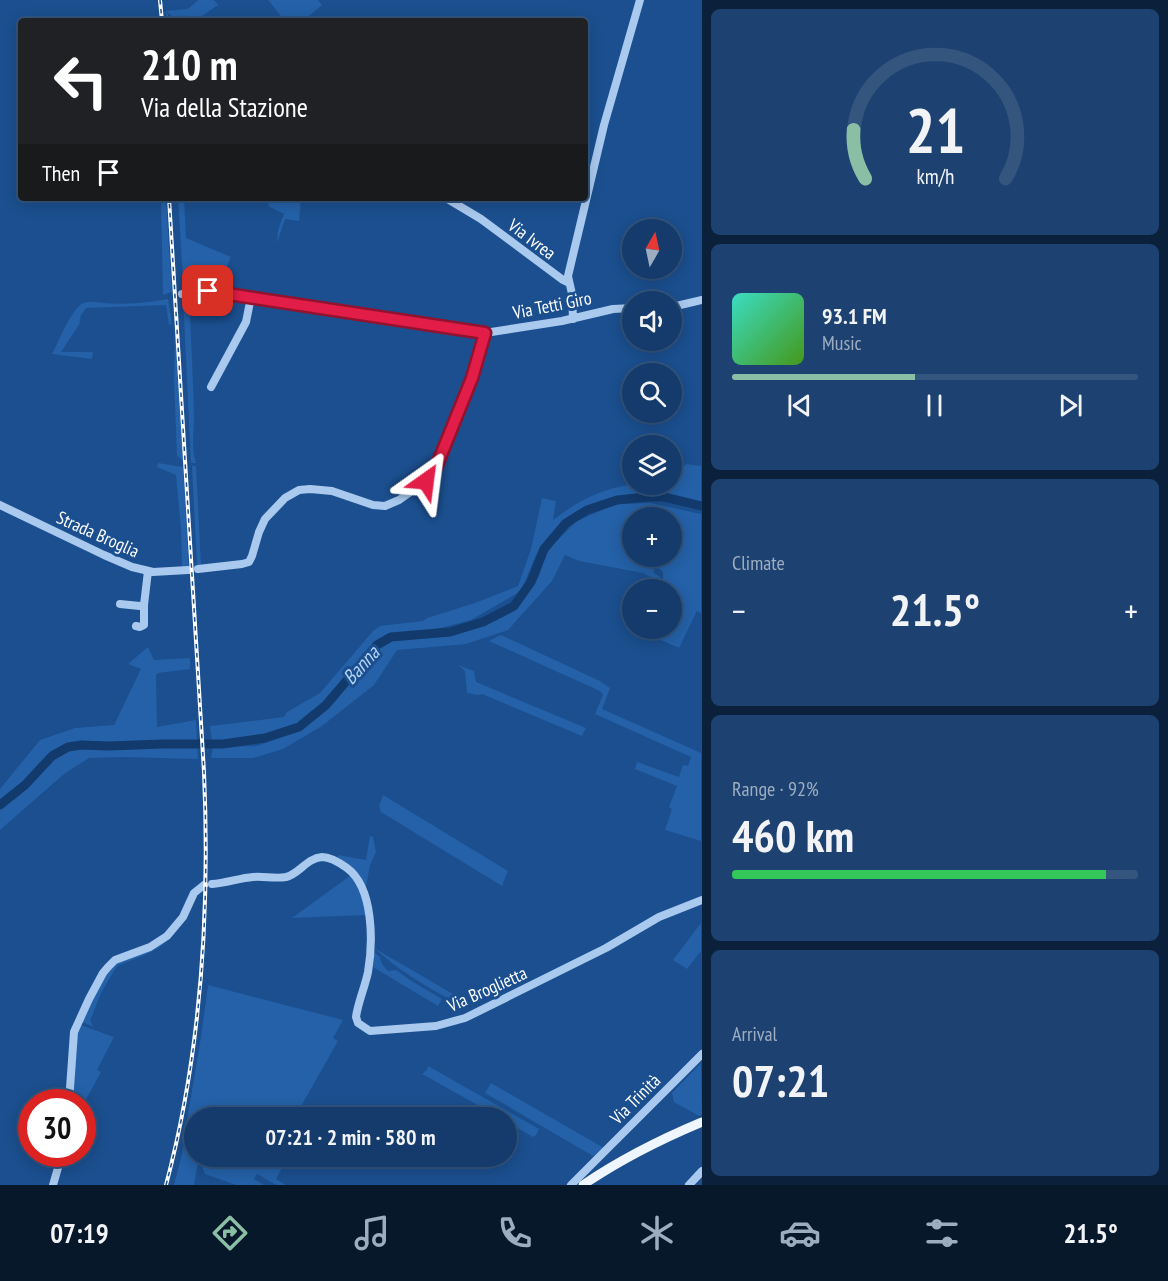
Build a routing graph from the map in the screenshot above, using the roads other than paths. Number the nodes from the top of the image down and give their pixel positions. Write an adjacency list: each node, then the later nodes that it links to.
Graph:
1 (640, 0): 2 (street)
2 (588, 192)
3 (451, 201): 5 (street, Via Ivrea)
4 (586, 201): 5 (street)
5 (569, 283): 11 (street)
6 (182, 294): 7 (street, Via Tetti Giro)
7 (251, 297): 12 (street, Via Tetti Giro); 13 (street)
8 (702, 300): 9 (street)
9 (682, 305)
10 (622, 309): 11 (street, Via Tetti Giro)
11 (573, 319): 12 (street, Via Tetti Giro)
12 (485, 333): 15 (street)
13 (211, 387)
14 (0, 505): 17 (street, Strada Broglia)
15 (198, 569)
16 (188, 570): 17 (street, Strada Broglia)
17 (148, 571): 19 (street)
18 (120, 604): 19 (street)
19 (144, 604): 20 (street)
20 (136, 626)
21 (702, 900): 23 (street, Via Broglietta)
22 (702, 1054): 26 (street, Via Trinità)
23 (71, 1089)
24 (702, 1122): 28 (main road)
25 (58, 1167): 29 (street)
26 (589, 1167): 28 (street); 30 (street, Via Trinità)
27 (702, 1171): 32 (street)
28 (595, 1177): 31 (main road)
29 (53, 1185)
30 (571, 1185)
31 (583, 1185)
32 (689, 1185)

